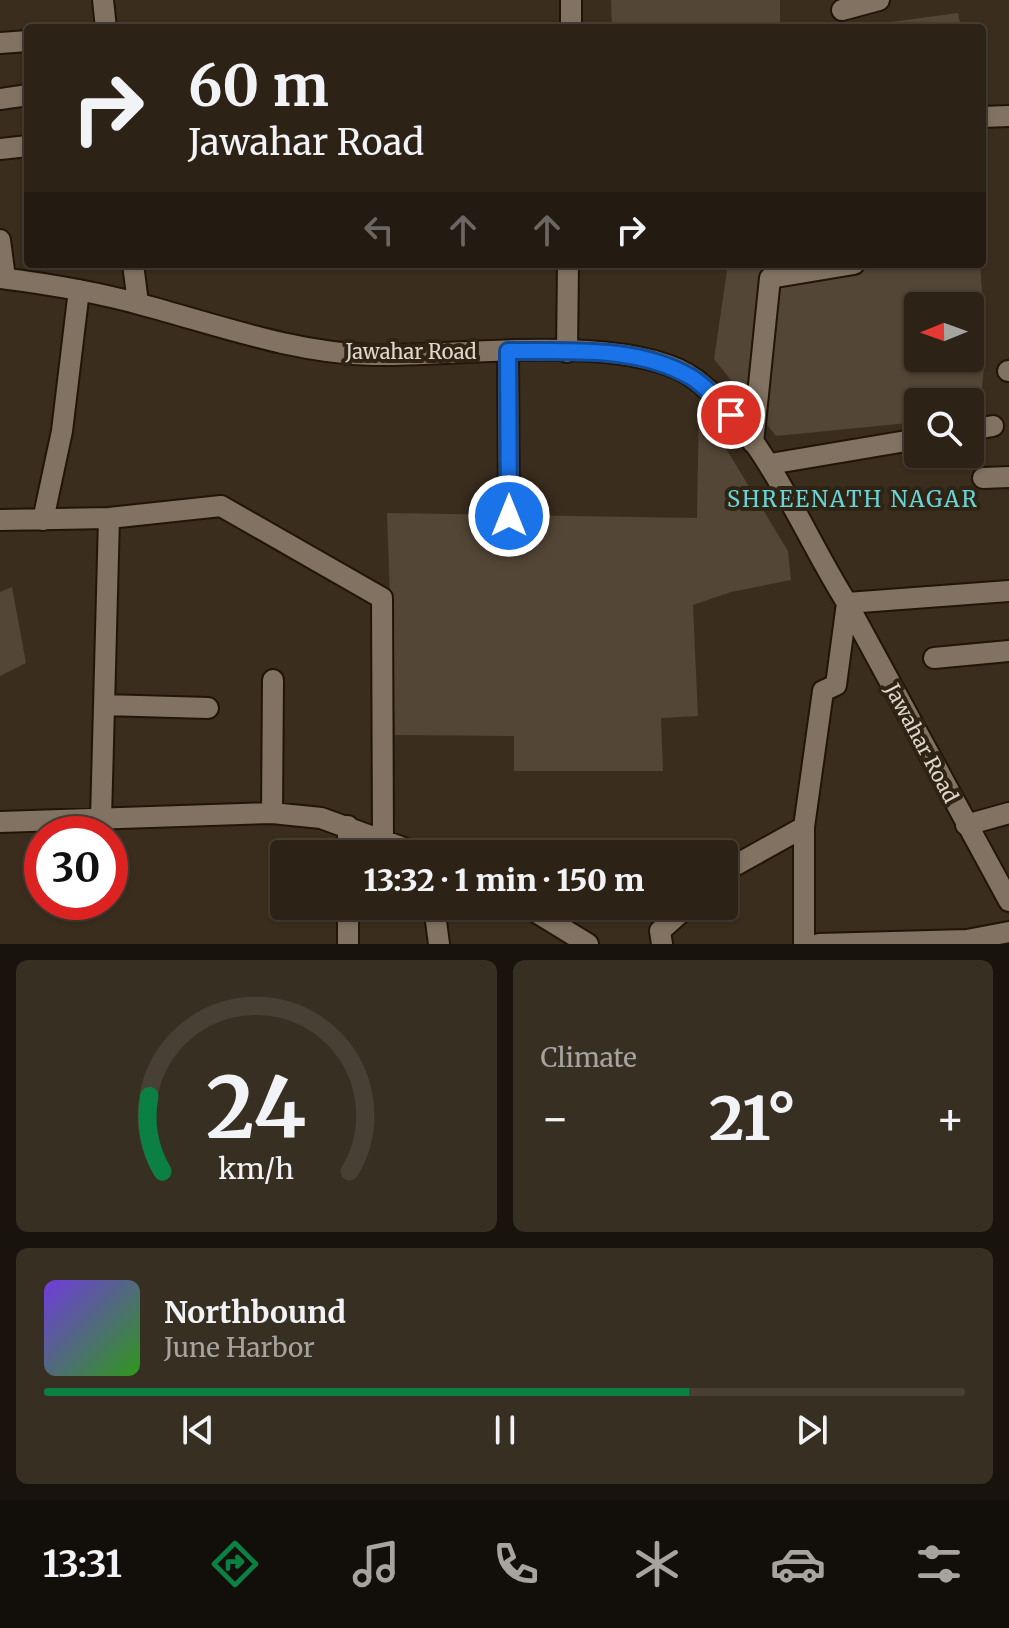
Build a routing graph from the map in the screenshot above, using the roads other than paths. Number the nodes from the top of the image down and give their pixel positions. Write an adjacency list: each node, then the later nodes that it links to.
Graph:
1 (103, 0): 5 (street)
2 (571, 0): 6 (street)
3 (879, 0): 4 (street)
4 (842, 10)
5 (106, 24)
6 (571, 24)
7 (24, 41): 8 (street)
8 (0, 43)
9 (24, 96): 10 (street)
10 (0, 99)
11 (1009, 116): 12 (street)
12 (986, 117)
13 (24, 146): 14 (street)
14 (0, 149)
15 (0, 240): 19 (street)
16 (134, 268): 21 (street)
17 (568, 268): 23 (street)
18 (830, 268): 27 (street)
19 (2, 278): 20 (street, Jawahar Road)
20 (79, 290): 21 (street, Jawahar Road); 34 (street)
21 (138, 303): 22 (street, Jawahar Road)
22 (508, 351): 23 (street, Jawahar Road); 31 (street)
23 (567, 352): 27 (street, Jawahar Road)
24 (993, 426): 25 (street)
25 (984, 428)
26 (904, 441): 28 (street)
27 (753, 443): 28 (street, Jawahar Road)
28 (770, 464): 36 (street, Jawahar Road)
29 (1009, 477): 30 (street)
30 (983, 478)
31 (509, 516)
32 (109, 518): 34 (street); 40 (street); 52 (street)
33 (0, 520): 34 (street)
34 (43, 520)
35 (1009, 591): 36 (street)
36 (847, 603): 48 (street, Jawahar Road); 50 (street)
37 (1009, 651): 38 (street)
38 (934, 658)
39 (273, 680): 42 (street)
40 (104, 705): 41 (street); 44 (street)
41 (208, 708)
42 (272, 813): 45 (street); 49 (street)
43 (1009, 813): 48 (street)
44 (101, 816)
45 (128, 818)
46 (24, 821): 47 (street)
47 (0, 822)
48 (966, 825): 54 (street, Jawahar Road)
49 (348, 826): 51 (street); 52 (street)
50 (804, 827): 53 (street); 64 (street)
51 (348, 840)
52 (383, 840)
53 (738, 864)
54 (1005, 888)
55 (348, 920): 60 (street)
56 (436, 920): 61 (street)
57 (549, 920): 62 (street)
58 (672, 920): 63 (street)
59 (1009, 932): 65 (street)
60 (348, 944)
61 (439, 944)
62 (588, 944)
63 (662, 944)
64 (804, 944)
65 (819, 944)

